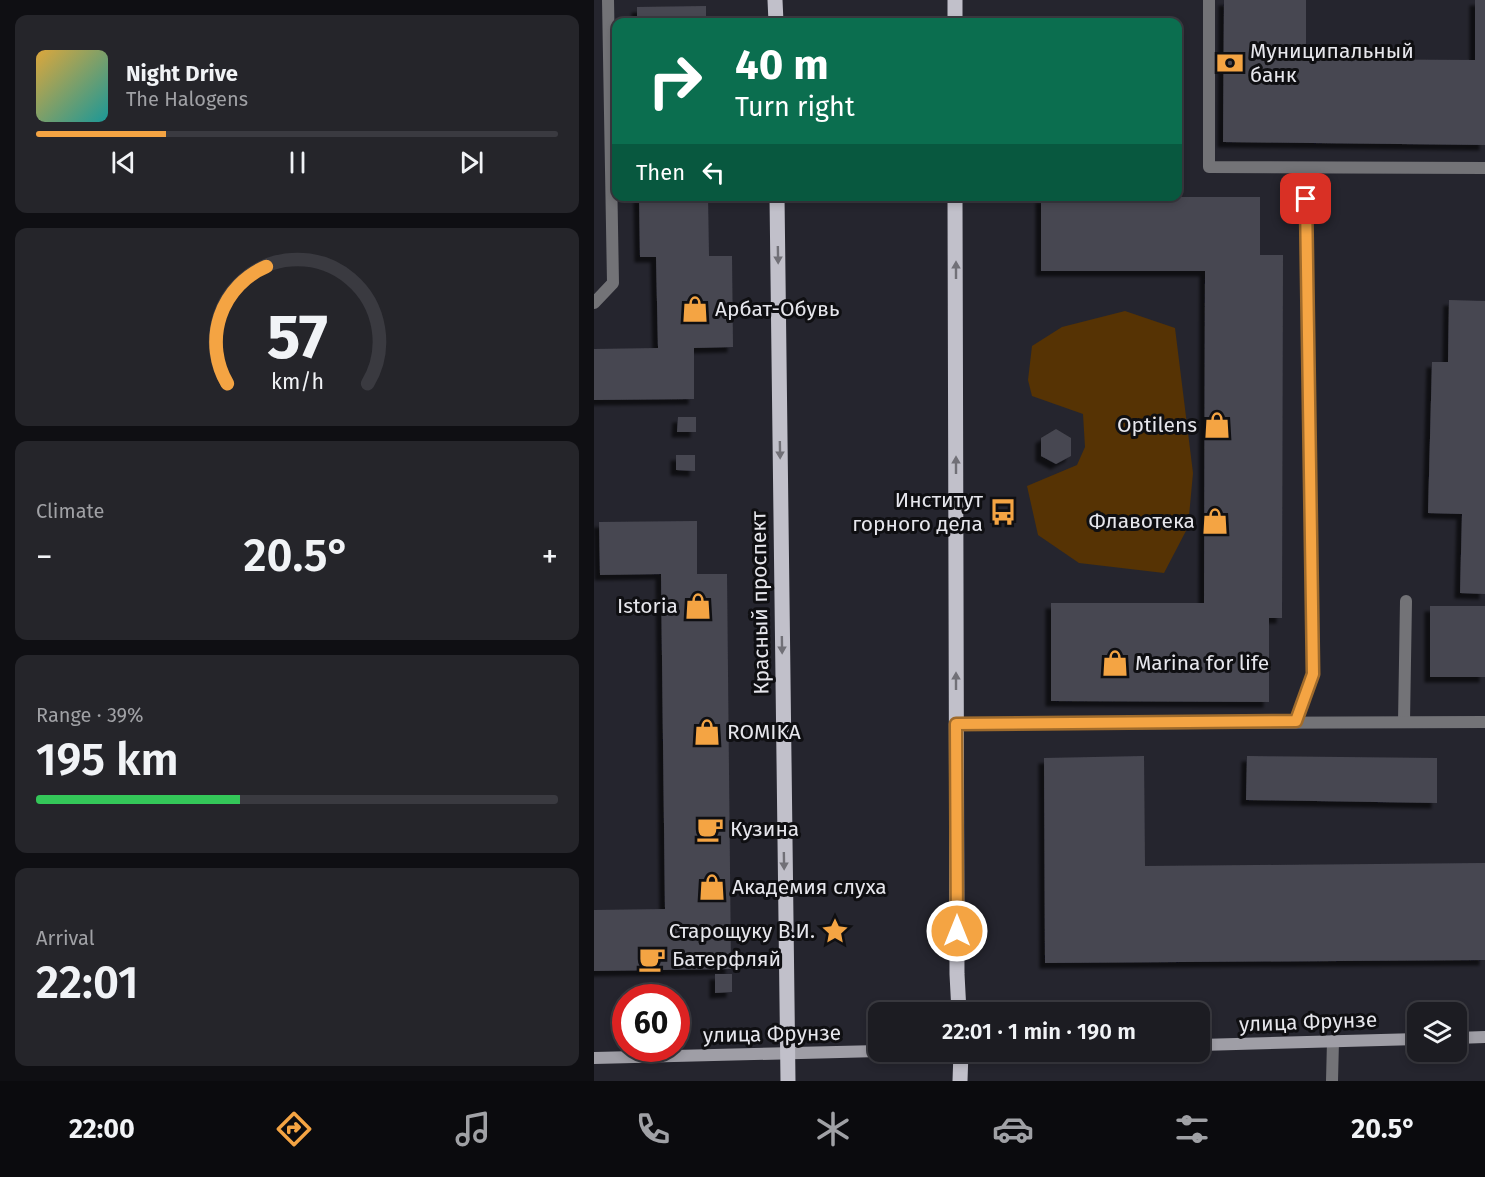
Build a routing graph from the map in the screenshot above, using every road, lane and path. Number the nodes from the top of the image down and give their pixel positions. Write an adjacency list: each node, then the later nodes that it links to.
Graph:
1 (608, 0): 11 (lane)
2 (775, 0): 5 (main road)
3 (955, 0): 6 (main road)
4 (1209, 0): 7 (lane)
5 (776, 18)
6 (955, 18)
7 (1485, 168)
8 (1306, 199): 13 (lane)
9 (777, 201): 24 (main road, Красный проспект, one-way to 24)
10 (955, 201): 16 (main road, one-way to 10)
11 (594, 303)
12 (1406, 601): 14 (lane)
13 (1296, 721): 14 (lane); 16 (lane)
14 (1404, 722): 15 (lane)
15 (1485, 722)
16 (956, 724): 17 (main road)
17 (958, 1002)
18 (1485, 1037): 19 (main road)
19 (1467, 1038)
20 (1407, 1039): 21 (main road, улица Фрунзе)
21 (1333, 1041): 22 (main road, улица Фрунзе); 29 (lane)
22 (1210, 1045)
23 (868, 1051): 24 (main road, улица Фрунзе)
24 (788, 1054): 25 (main road, улица Фрунзе); 27 (main road, Красный проспект)
25 (594, 1058)
26 (961, 1062): 28 (main road)
27 (788, 1081)
28 (960, 1081)
29 (1332, 1081)

